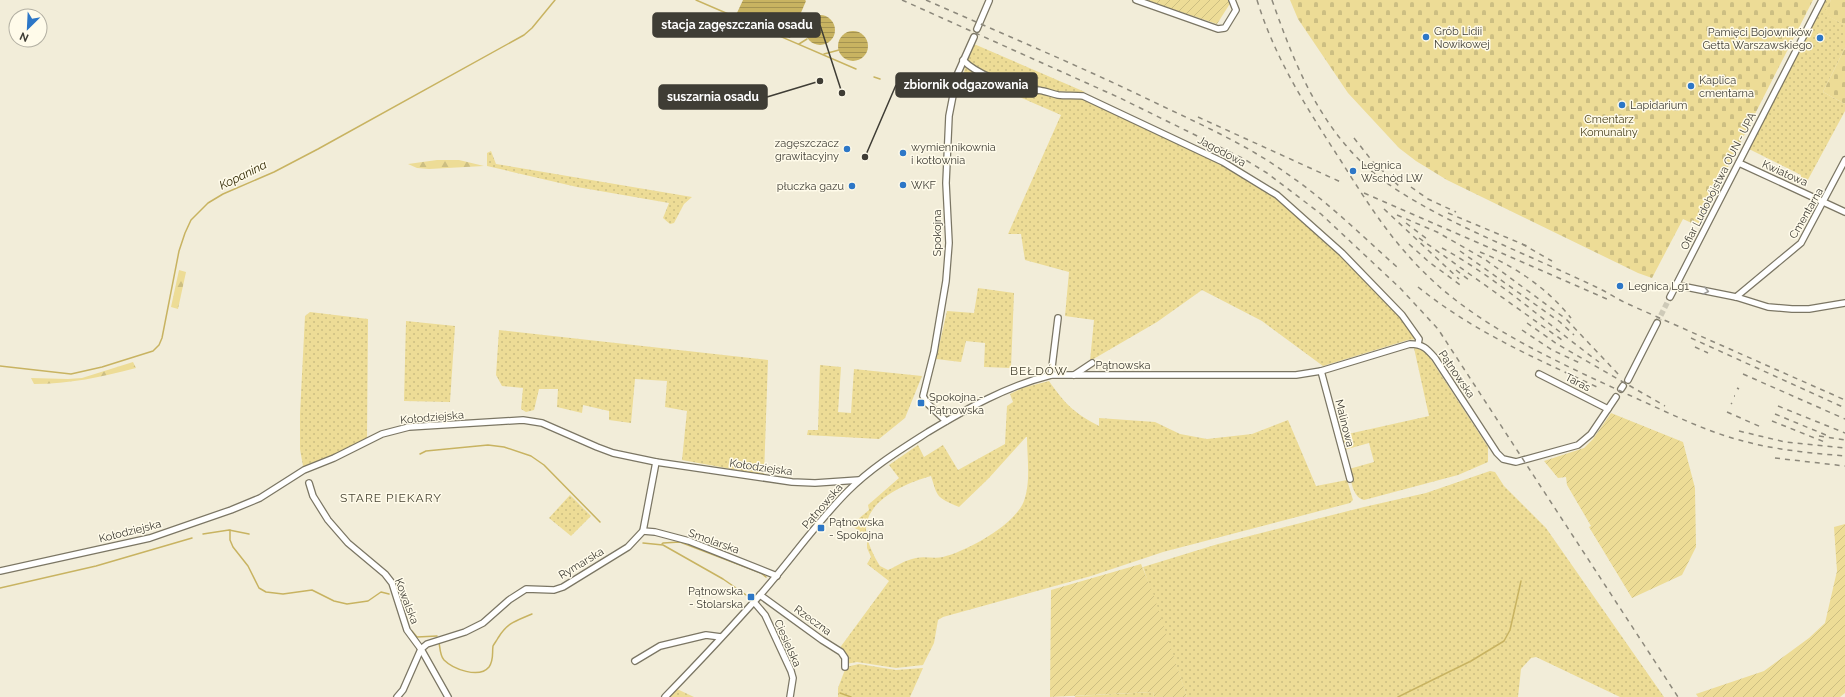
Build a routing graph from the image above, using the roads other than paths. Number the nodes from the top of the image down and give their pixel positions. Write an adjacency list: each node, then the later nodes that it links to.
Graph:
1 (1136, 0): 2 (street)
2 (1232, 0)
3 (1822, 0): 9 (street, Ofiar Ludobójstwa OUN - UPA)
4 (989, 1): 5 (street)
5 (977, 29)
6 (974, 37): 7 (street, Spokojna)
7 (963, 60): 18 (street, Jagodowa); 27 (street, Spokojna)
8 (1845, 160): 10 (street, Cmentarna)
9 (1739, 163): 10 (street, Kwiatowa); 12 (street, Ofiar Ludobójstwa OUN - UPA)
10 (1824, 202): 11 (street, Kwiatowa); 14 (street, Cmentarna)
11 (1845, 212)
12 (1676, 285): 13 (street); 14 (street, one-way to 14)
13 (1670, 297)
14 (1736, 297): 15 (street)
15 (1845, 303)
16 (1058, 318): 22 (street)
17 (1656, 323): 24 (street)
18 (1418, 344): 20 (street, Pątnowska); 26 (street, Pątnowska)
19 (1092, 363): 23 (street)
20 (1321, 371): 23 (street, Pątnowska); 29 (street, Malinowa)
21 (1539, 374): 26 (street, Taras)
22 (1052, 375): 23 (street, Pątnowska); 27 (street, Pątnowska)
23 (1074, 375)
24 (1628, 380)
25 (1616, 397): 26 (street, Pątnowska)
26 (1608, 409)
27 (946, 421): 30 (street, Pątnowska)
28 (656, 462): 30 (street, Kołodziejska); 32 (street); 33 (street, Kołodziejska)
29 (1350, 479)
30 (859, 480): 34 (street, Pątnowska)
31 (309, 483): 38 (street, Kowalska)
32 (643, 531): 34 (street, Smolarska); 38 (street, Rymarska)
33 (0, 571)
34 (777, 576): 35 (street, Pątnowska)
35 (760, 595): 36 (street, Pątnowska); 40 (street, Rzeczna)
36 (754, 602): 37 (street, Pątnowska); 44 (street, Ciesielska)
37 (721, 637): 39 (street); 43 (street, Pątnowska)
38 (421, 649): 41 (street); 42 (street, Kowalska)
39 (635, 661)
40 (845, 667)
41 (397, 697)
42 (448, 697)
43 (665, 697)
44 (790, 697)

